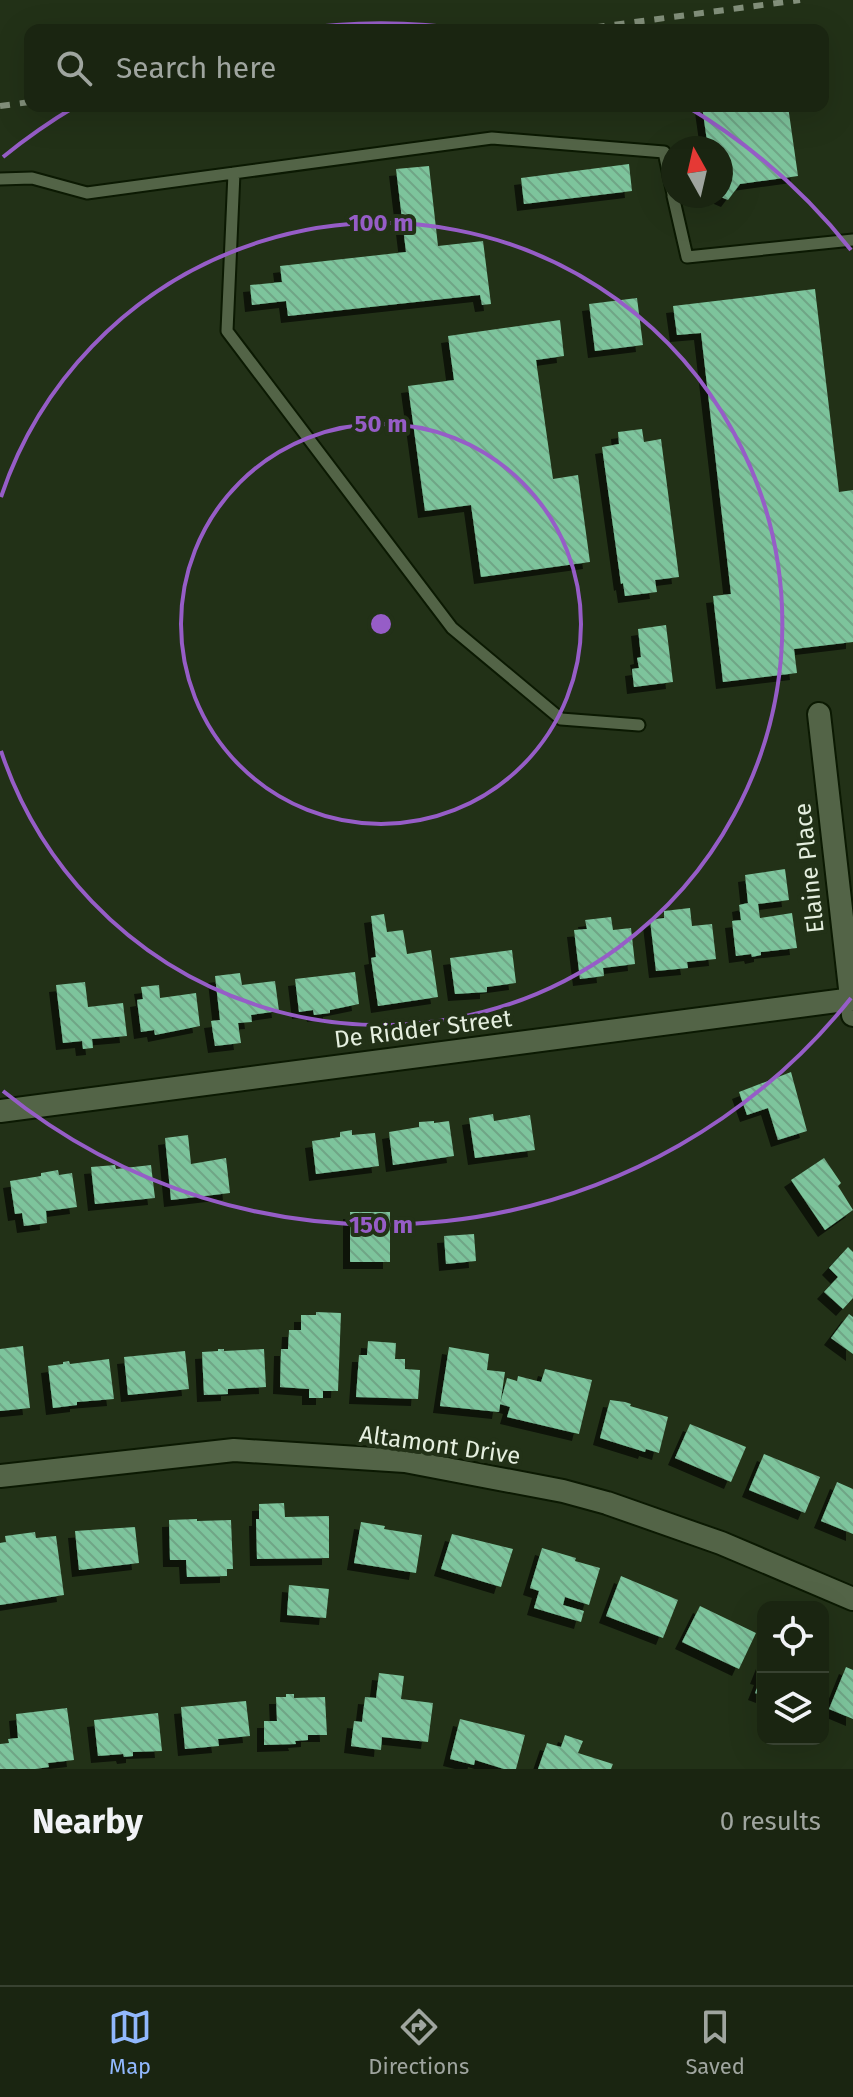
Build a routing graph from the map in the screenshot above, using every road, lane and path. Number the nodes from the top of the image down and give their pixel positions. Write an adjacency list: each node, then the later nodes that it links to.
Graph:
1 (661, 152): 2 (lane)
2 (234, 173): 3 (lane); 7 (lane)
3 (0, 179)
4 (676, 208): 5 (lane)
5 (853, 240)
6 (819, 714): 8 (street, Elaine Place)
7 (639, 725)
8 (852, 1005): 9 (street, De Ridder Street)
9 (0, 1111)
10 (0, 1476): 11 (street, Altamont Drive)
11 (853, 1599)

